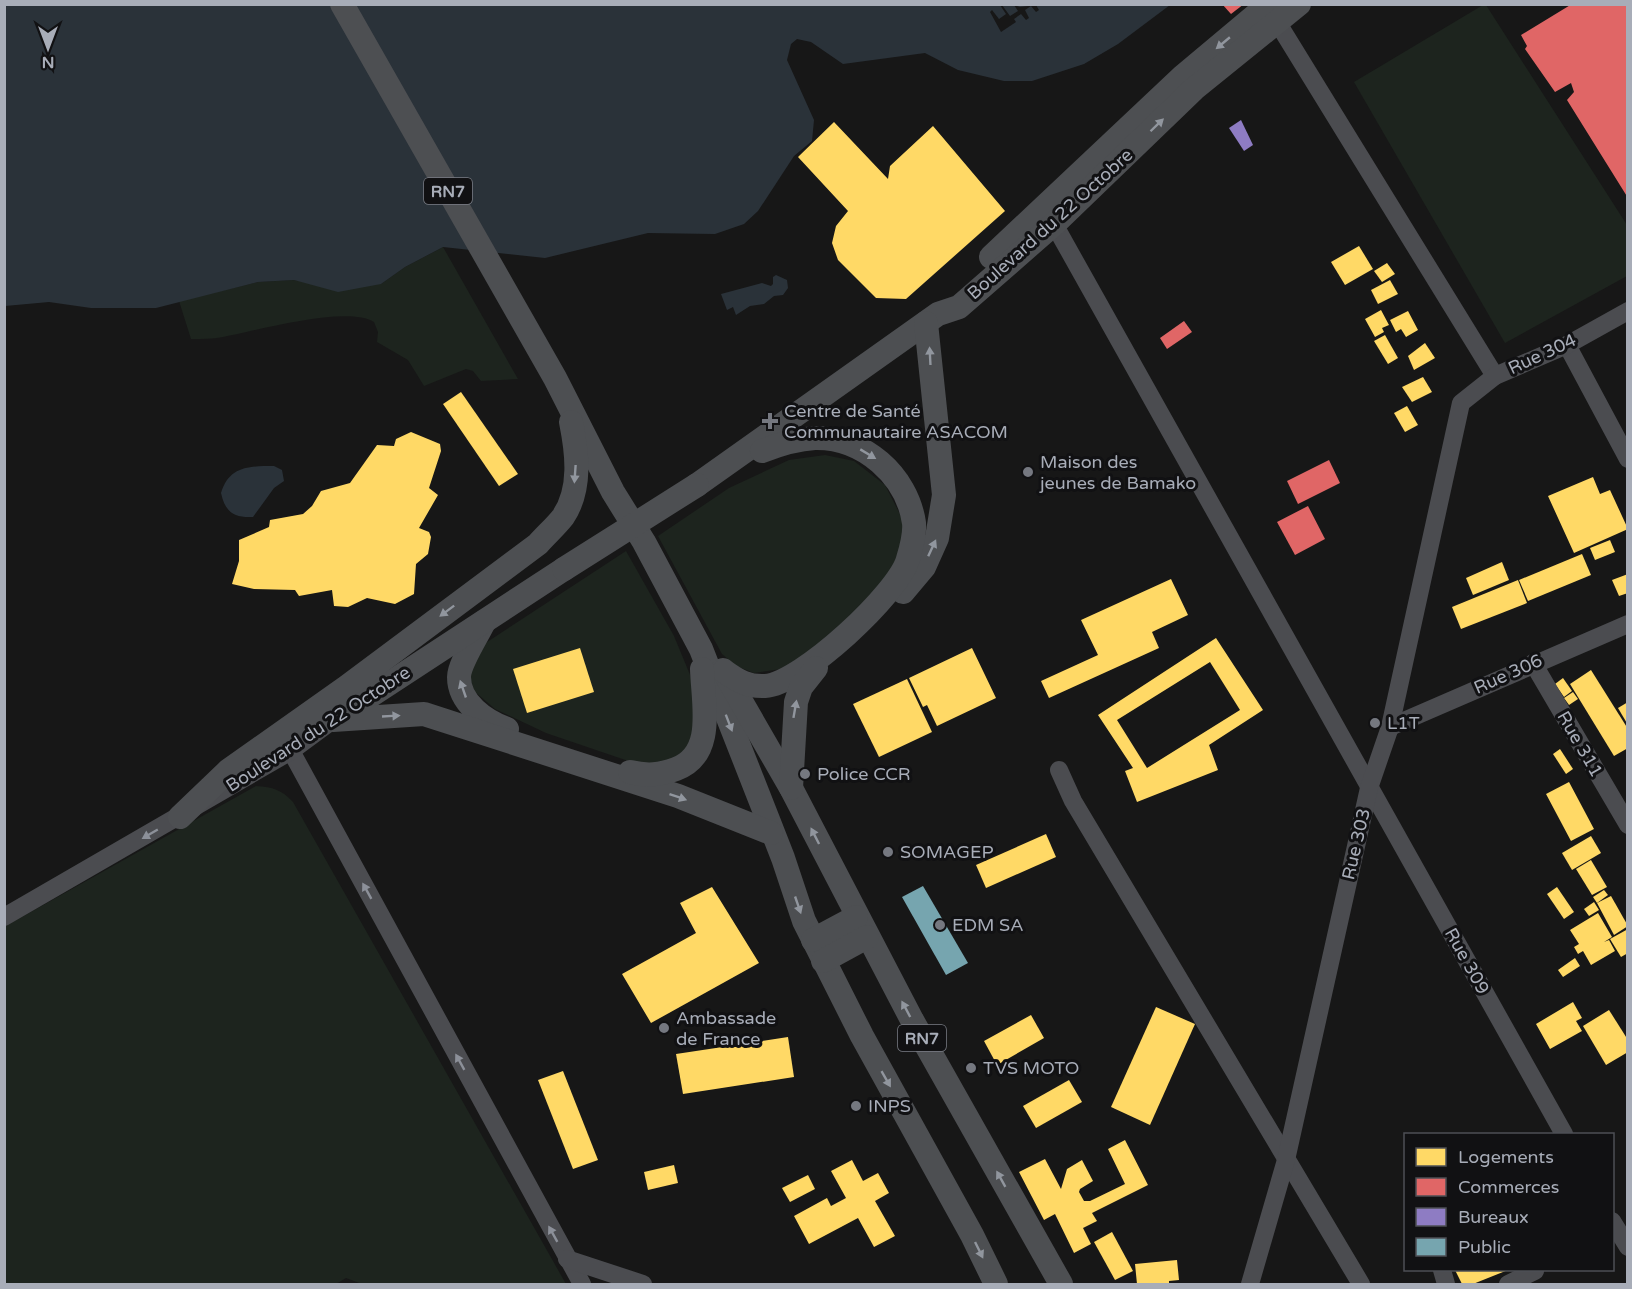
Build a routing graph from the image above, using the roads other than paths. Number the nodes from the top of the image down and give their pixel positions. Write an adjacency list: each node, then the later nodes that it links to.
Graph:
1 (342, 4): 9 (main road, RN7)
2 (1299, 4): 3 (main road, Boulevard du 22 Octobre)
3 (1271, 10): 4 (main road, Boulevard du 22 Octobre, one-way to 3); 6 (main road, one-way to 6); 8 (street)
4 (1054, 224): 6 (main road, Boulevard du 22 Octobre); 23 (street, Rue 309)
5 (1628, 311): 7 (street, Rue 304)
6 (932, 319): 12 (main road, Boulevard du 22 Octobre); 22 (main road, one-way to 6)
7 (1567, 345): 8 (street, Rue 304); 11 (street)
8 (1495, 376): 10 (street, Rue 304)
9 (559, 387): 15 (main road, RN7); 24 (main road, one-way to 24)
10 (1461, 403): 19 (street, Rue 303)
11 (1628, 459)
12 (697, 485): 13 (main road, Boulevard du 22 Octobre, bridge); 17 (main road, one-way to 17)
13 (484, 622): 15 (main road, one-way to 13); 18 (main road, Boulevard du 22 Octobre)
14 (1628, 624): 16 (street, Rue 306)
15 (701, 649): 17 (main road, RN7); 26 (main road, one-way to 26)
16 (1533, 663): 19 (street, Rue 306); 25 (street, Rue 311)
17 (723, 670): 22 (main road, RN7)
18 (333, 720): 20 (street, Boulevard du 22 Octobre); 26 (main road, one-way to 26)
19 (1390, 727): 23 (street, Rue 303)
20 (291, 752): 24 (street, Boulevard du 22 Octobre); 34 (street, one-way to 20)
21 (1059, 770): 31 (street)
22 (791, 788): 28 (main road, RN7, one-way to 22)
23 (1369, 788): 30 (street, Rue 309); 31 (street, Rue 303)
24 (180, 817): 27 (street, Boulevard du 22 Octobre, one-way to 27)
25 (1628, 825)
26 (771, 833): 29 (main road, one-way to 29)
27 (4, 917)
28 (862, 927): 29 (main road); 40 (main road, RN7, one-way to 28)
29 (818, 951): 39 (main road, one-way to 39)
30 (1563, 1133)
31 (1286, 1160): 36 (street, Rue 303); 42 (street)
32 (1614, 1224): 33 (street)
33 (1628, 1247)
34 (567, 1259): 37 (street); 38 (street)
35 (1535, 1271): 43 (street)
36 (1252, 1279): 41 (street)
37 (582, 1284)
38 (643, 1284)
39 (996, 1284)
40 (1061, 1284)
41 (1236, 1284)
42 (1361, 1284)
43 (1508, 1284)

